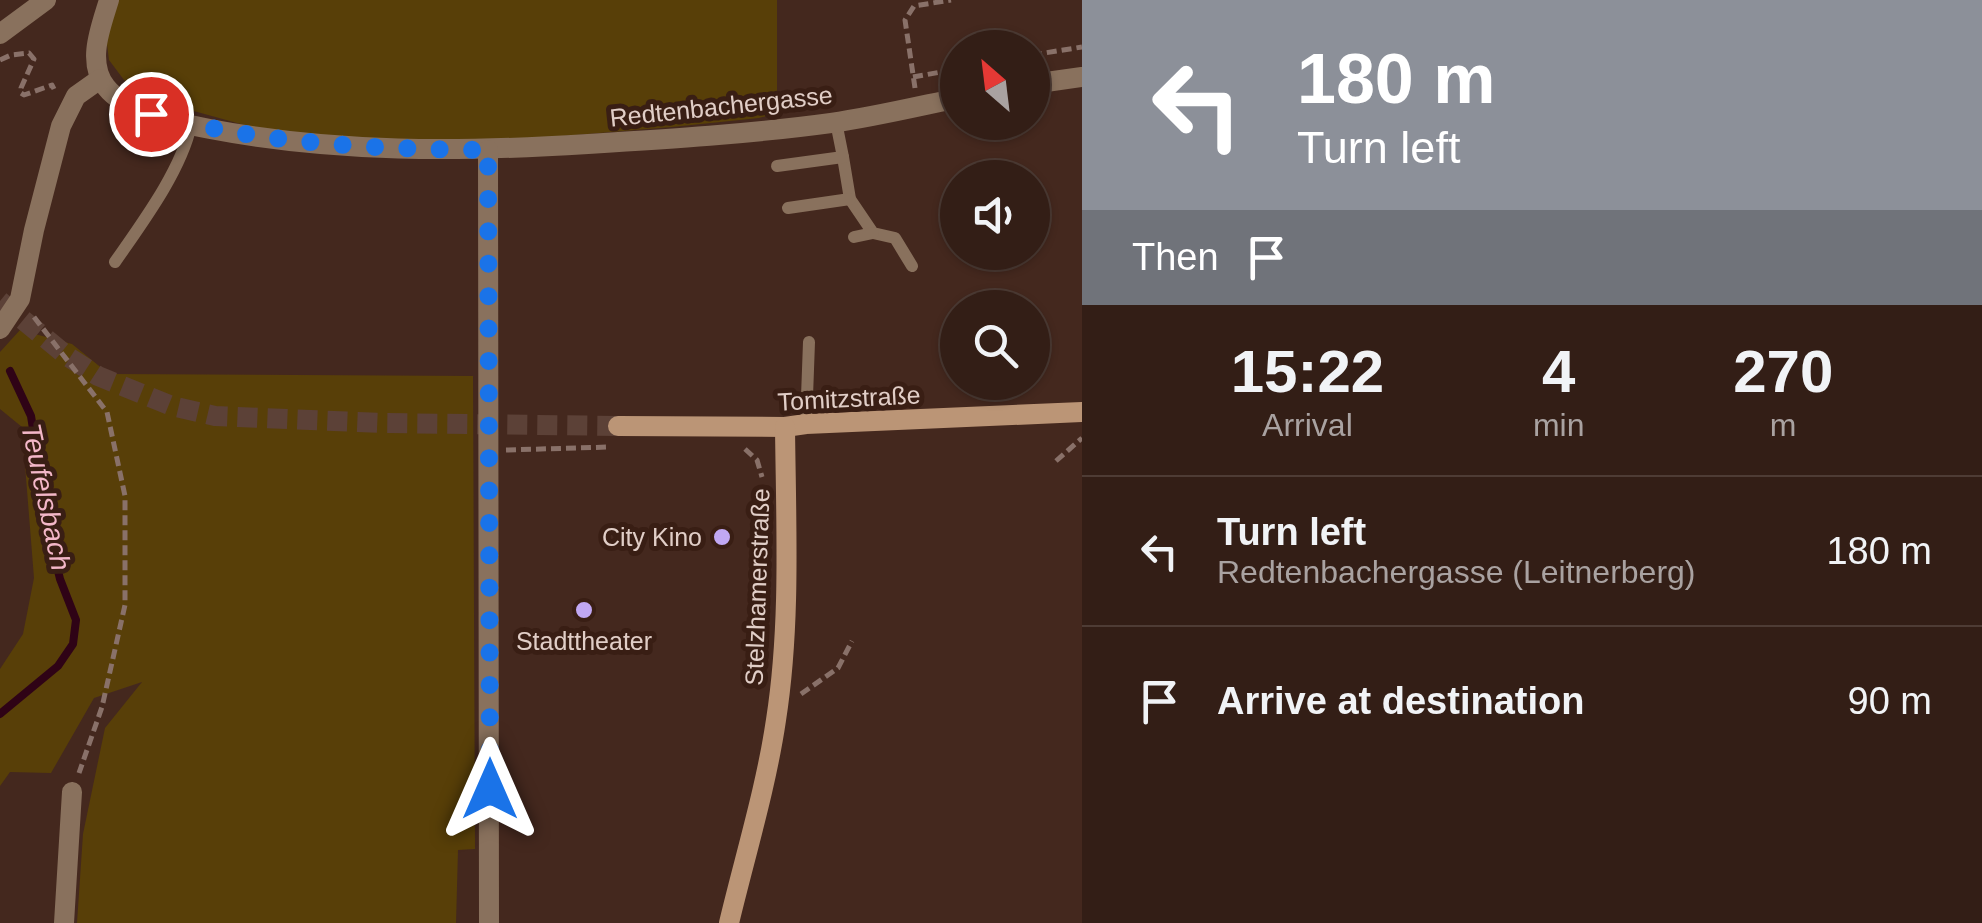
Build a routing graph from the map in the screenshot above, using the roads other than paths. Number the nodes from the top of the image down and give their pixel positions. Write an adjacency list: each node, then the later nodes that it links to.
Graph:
1 (46, 0): 3 (street)
2 (109, 0): 5 (street)
3 (0, 34)
4 (1082, 77): 6 (street)
5 (100, 79): 9 (street, Redtenbachergasse); 19 (street)
6 (1050, 81)
7 (940, 102): 8 (street, Redtenbachergasse)
8 (836, 122): 10 (street, Redtenbachergasse); 11 (lane)
9 (192, 125): 10 (street, Redtenbachergasse); 17 (lane)
10 (488, 150): 27 (street)
11 (843, 157): 12 (lane); 13 (lane)
12 (777, 166)
13 (850, 199): 14 (lane); 15 (lane)
14 (788, 208)
15 (873, 233): 16 (lane); 18 (lane)
16 (854, 236)
17 (115, 262)
18 (912, 266)
19 (0, 330)
20 (809, 342): 22 (lane)
21 (1082, 412): 22 (street, Tomitzstraße)
22 (806, 424): 24 (street, Tomitzstraße)
23 (618, 426): 24 (street, Tomitzstraße)
24 (785, 427): 28 (street, Stelzhamerstraße)
25 (72, 792): 26 (street)
26 (64, 923)
27 (490, 923)
28 (729, 923)

